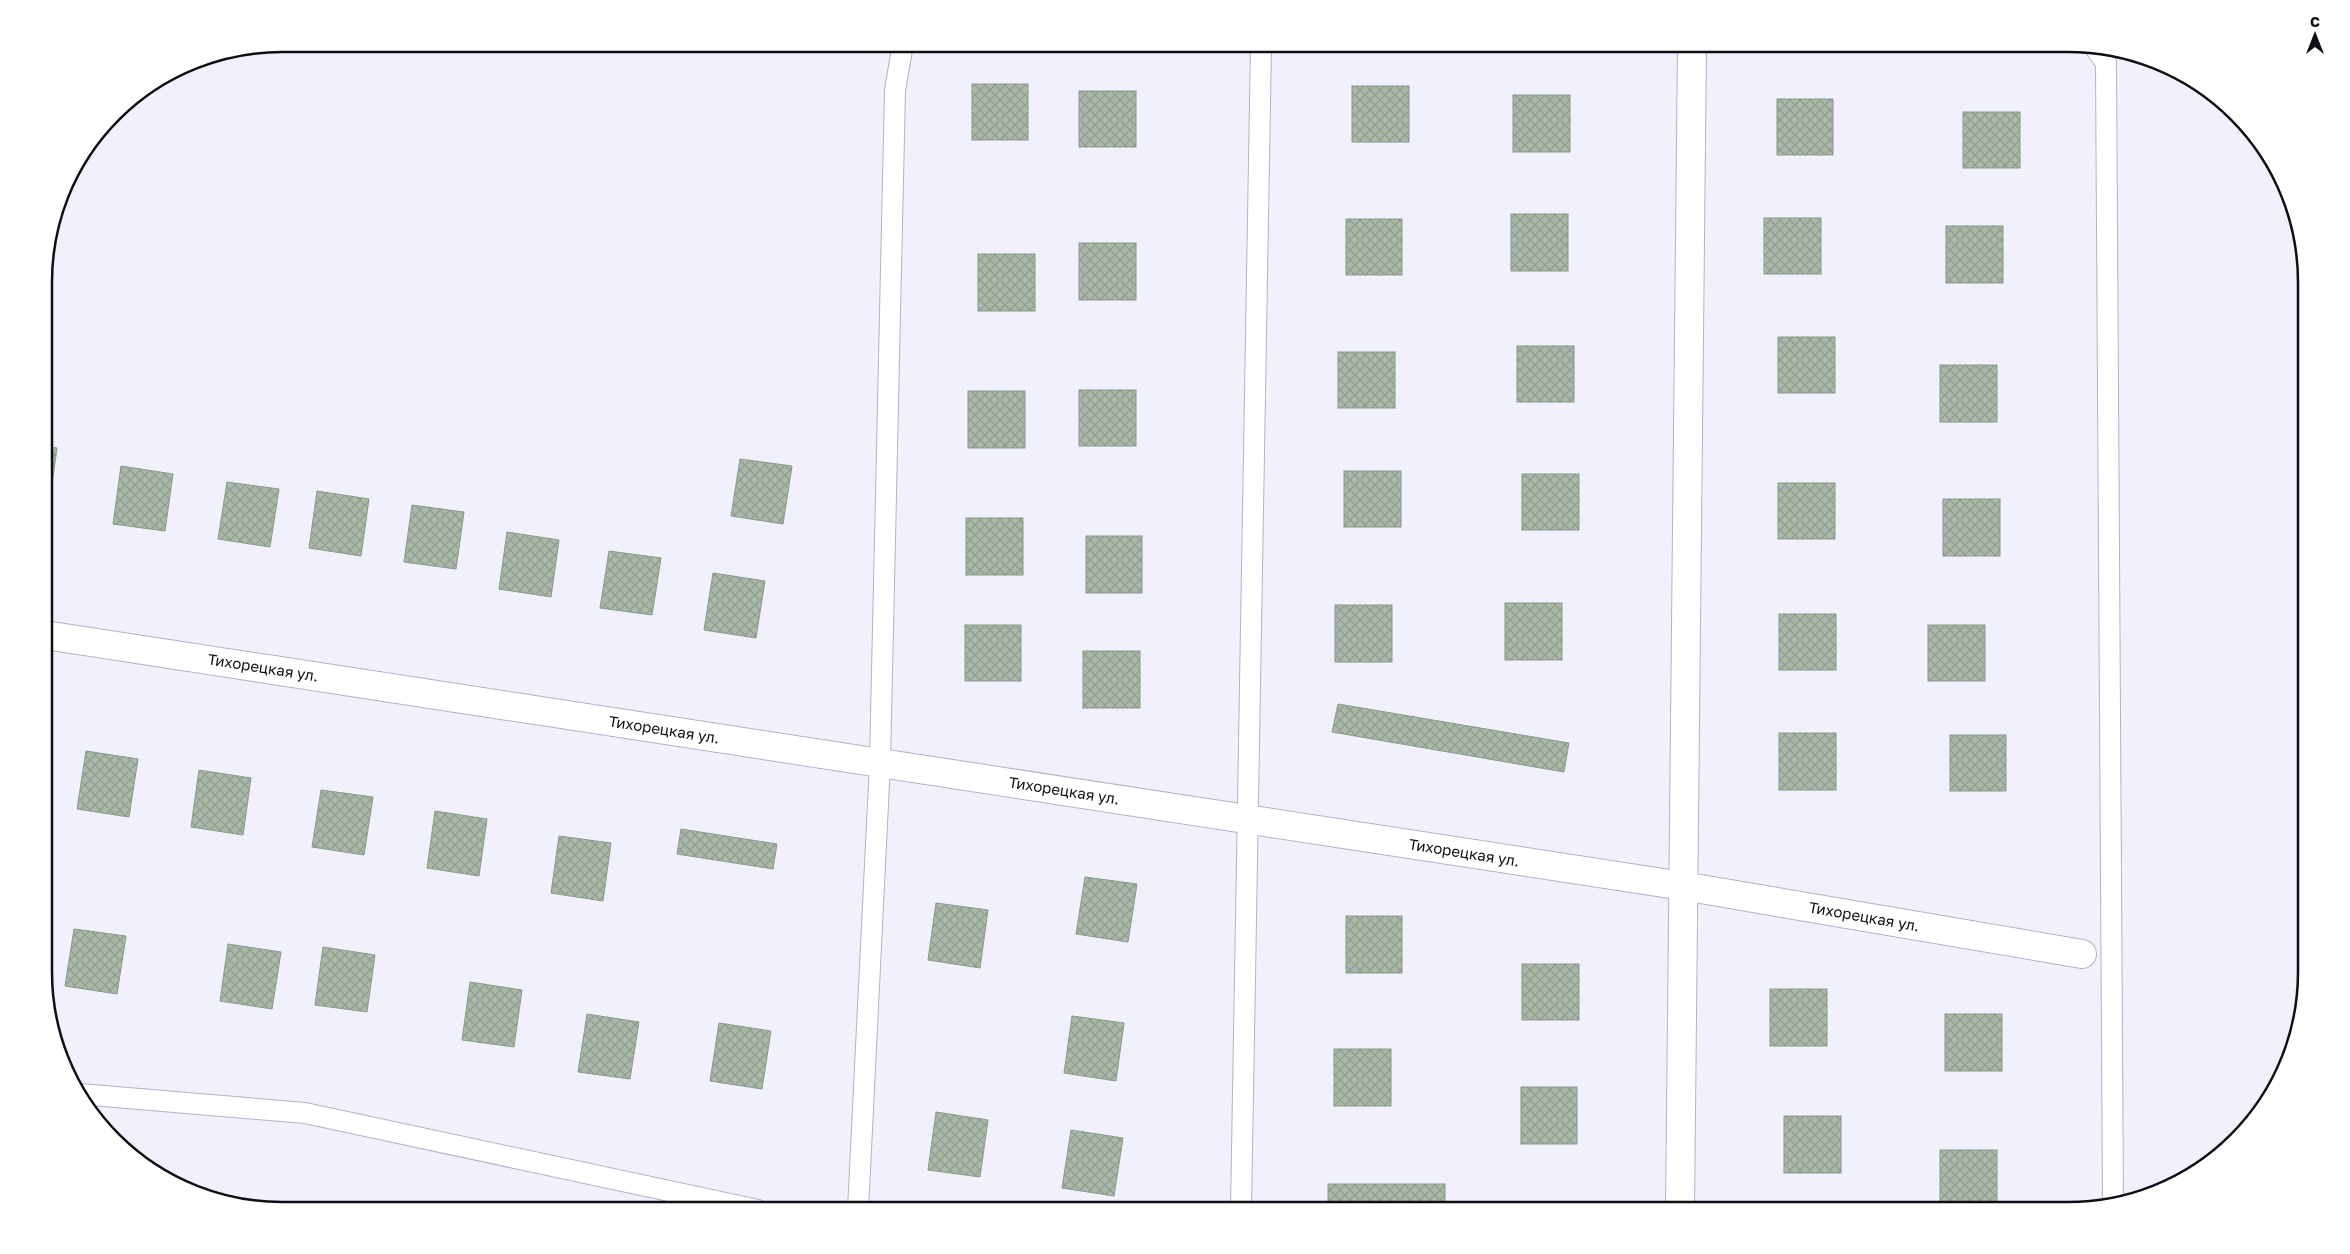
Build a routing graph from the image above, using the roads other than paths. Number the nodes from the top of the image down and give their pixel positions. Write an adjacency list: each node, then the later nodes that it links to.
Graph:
1 (902, 52): 6 (lane)
2 (1261, 52): 7 (lane)
3 (1692, 52): 8 (street)
4 (2100, 54): 11 (lane)
5 (52, 636): 6 (street, Тихорецкая ул.)
6 (880, 763): 7 (street, Тихорецкая ул.); 13 (lane)
7 (1246, 819): 8 (street, Тихорецкая ул.); 14 (lane)
8 (1683, 886): 9 (street, Тихорецкая ул.); 15 (street)
9 (2082, 954)
10 (88, 1095): 12 (lane)
11 (2113, 1197)
12 (721, 1202)
13 (858, 1202)
14 (1241, 1202)
15 (1680, 1202)

